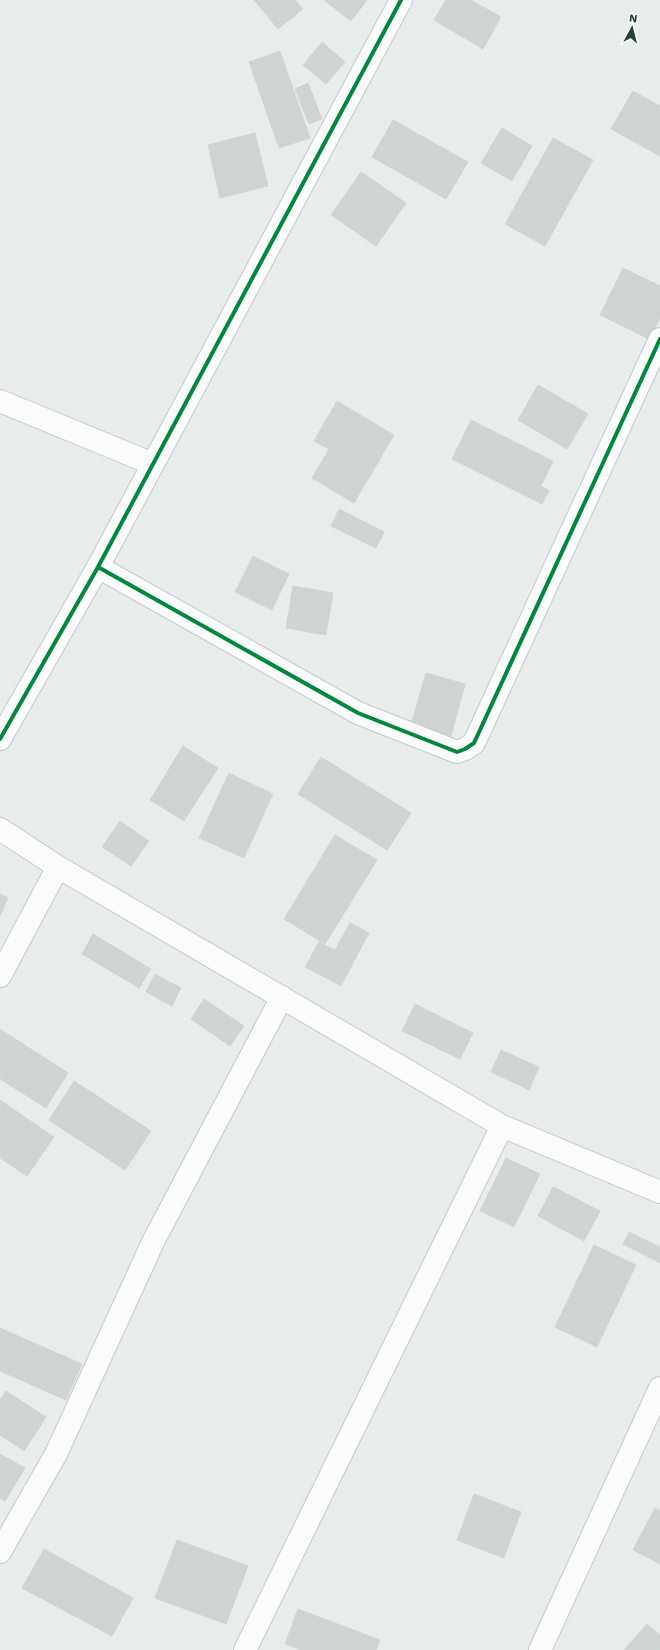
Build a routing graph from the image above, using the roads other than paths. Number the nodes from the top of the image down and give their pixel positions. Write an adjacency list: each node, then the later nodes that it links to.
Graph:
1 (401, 0): 4 (street)
2 (660, 339): 5 (street)
3 (0, 401): 4 (street)
4 (153, 464): 5 (street)
5 (98, 567): 6 (street)
6 (0, 738)
7 (0, 829): 8 (street)
8 (58, 867): 9 (street); 10 (street)
9 (0, 976)
10 (282, 997): 11 (street); 14 (street)
11 (502, 1126): 12 (street); 15 (street)
12 (660, 1192)
13 (660, 1388): 16 (street)
14 (0, 1552)
15 (245, 1650)
16 (540, 1650)

